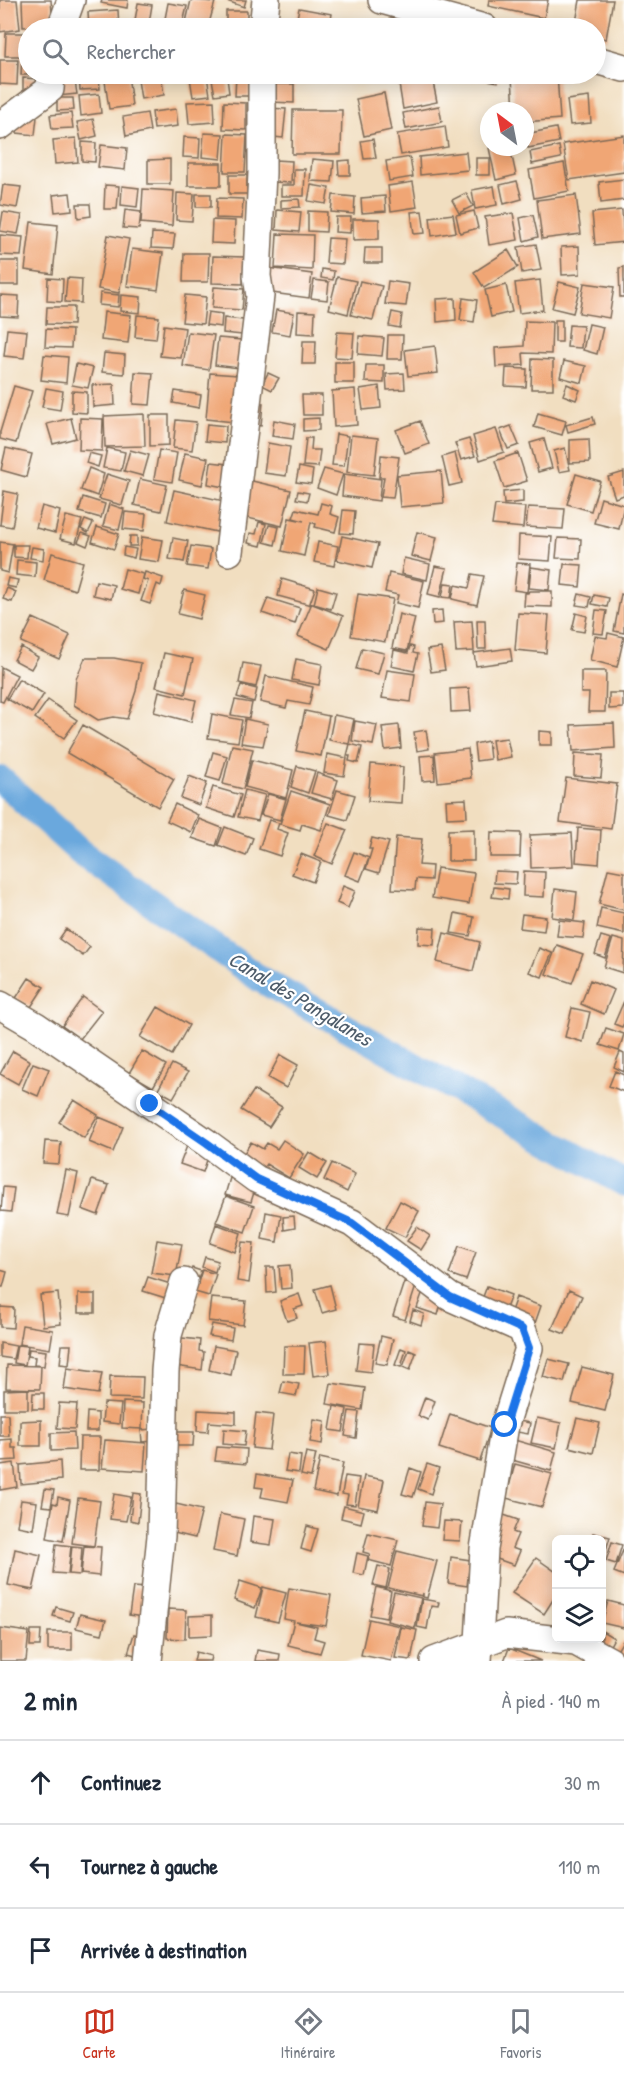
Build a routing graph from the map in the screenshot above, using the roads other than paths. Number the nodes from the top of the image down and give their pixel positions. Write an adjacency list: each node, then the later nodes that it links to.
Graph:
1 (71, 0): 4 (street)
2 (266, 0): 5 (street)
3 (382, 0): 6 (street)
4 (65, 18)
5 (264, 18)
6 (448, 18)
7 (606, 63): 8 (street)
8 (624, 68)
9 (50, 84): 11 (street)
10 (262, 84): 12 (street)
11 (0, 126)
12 (229, 552)
13 (0, 1005): 15 (street)
14 (184, 1282): 16 (street)
15 (478, 1653): 17 (street); 18 (street)
16 (148, 1661)
17 (434, 1661)
18 (609, 1661)

